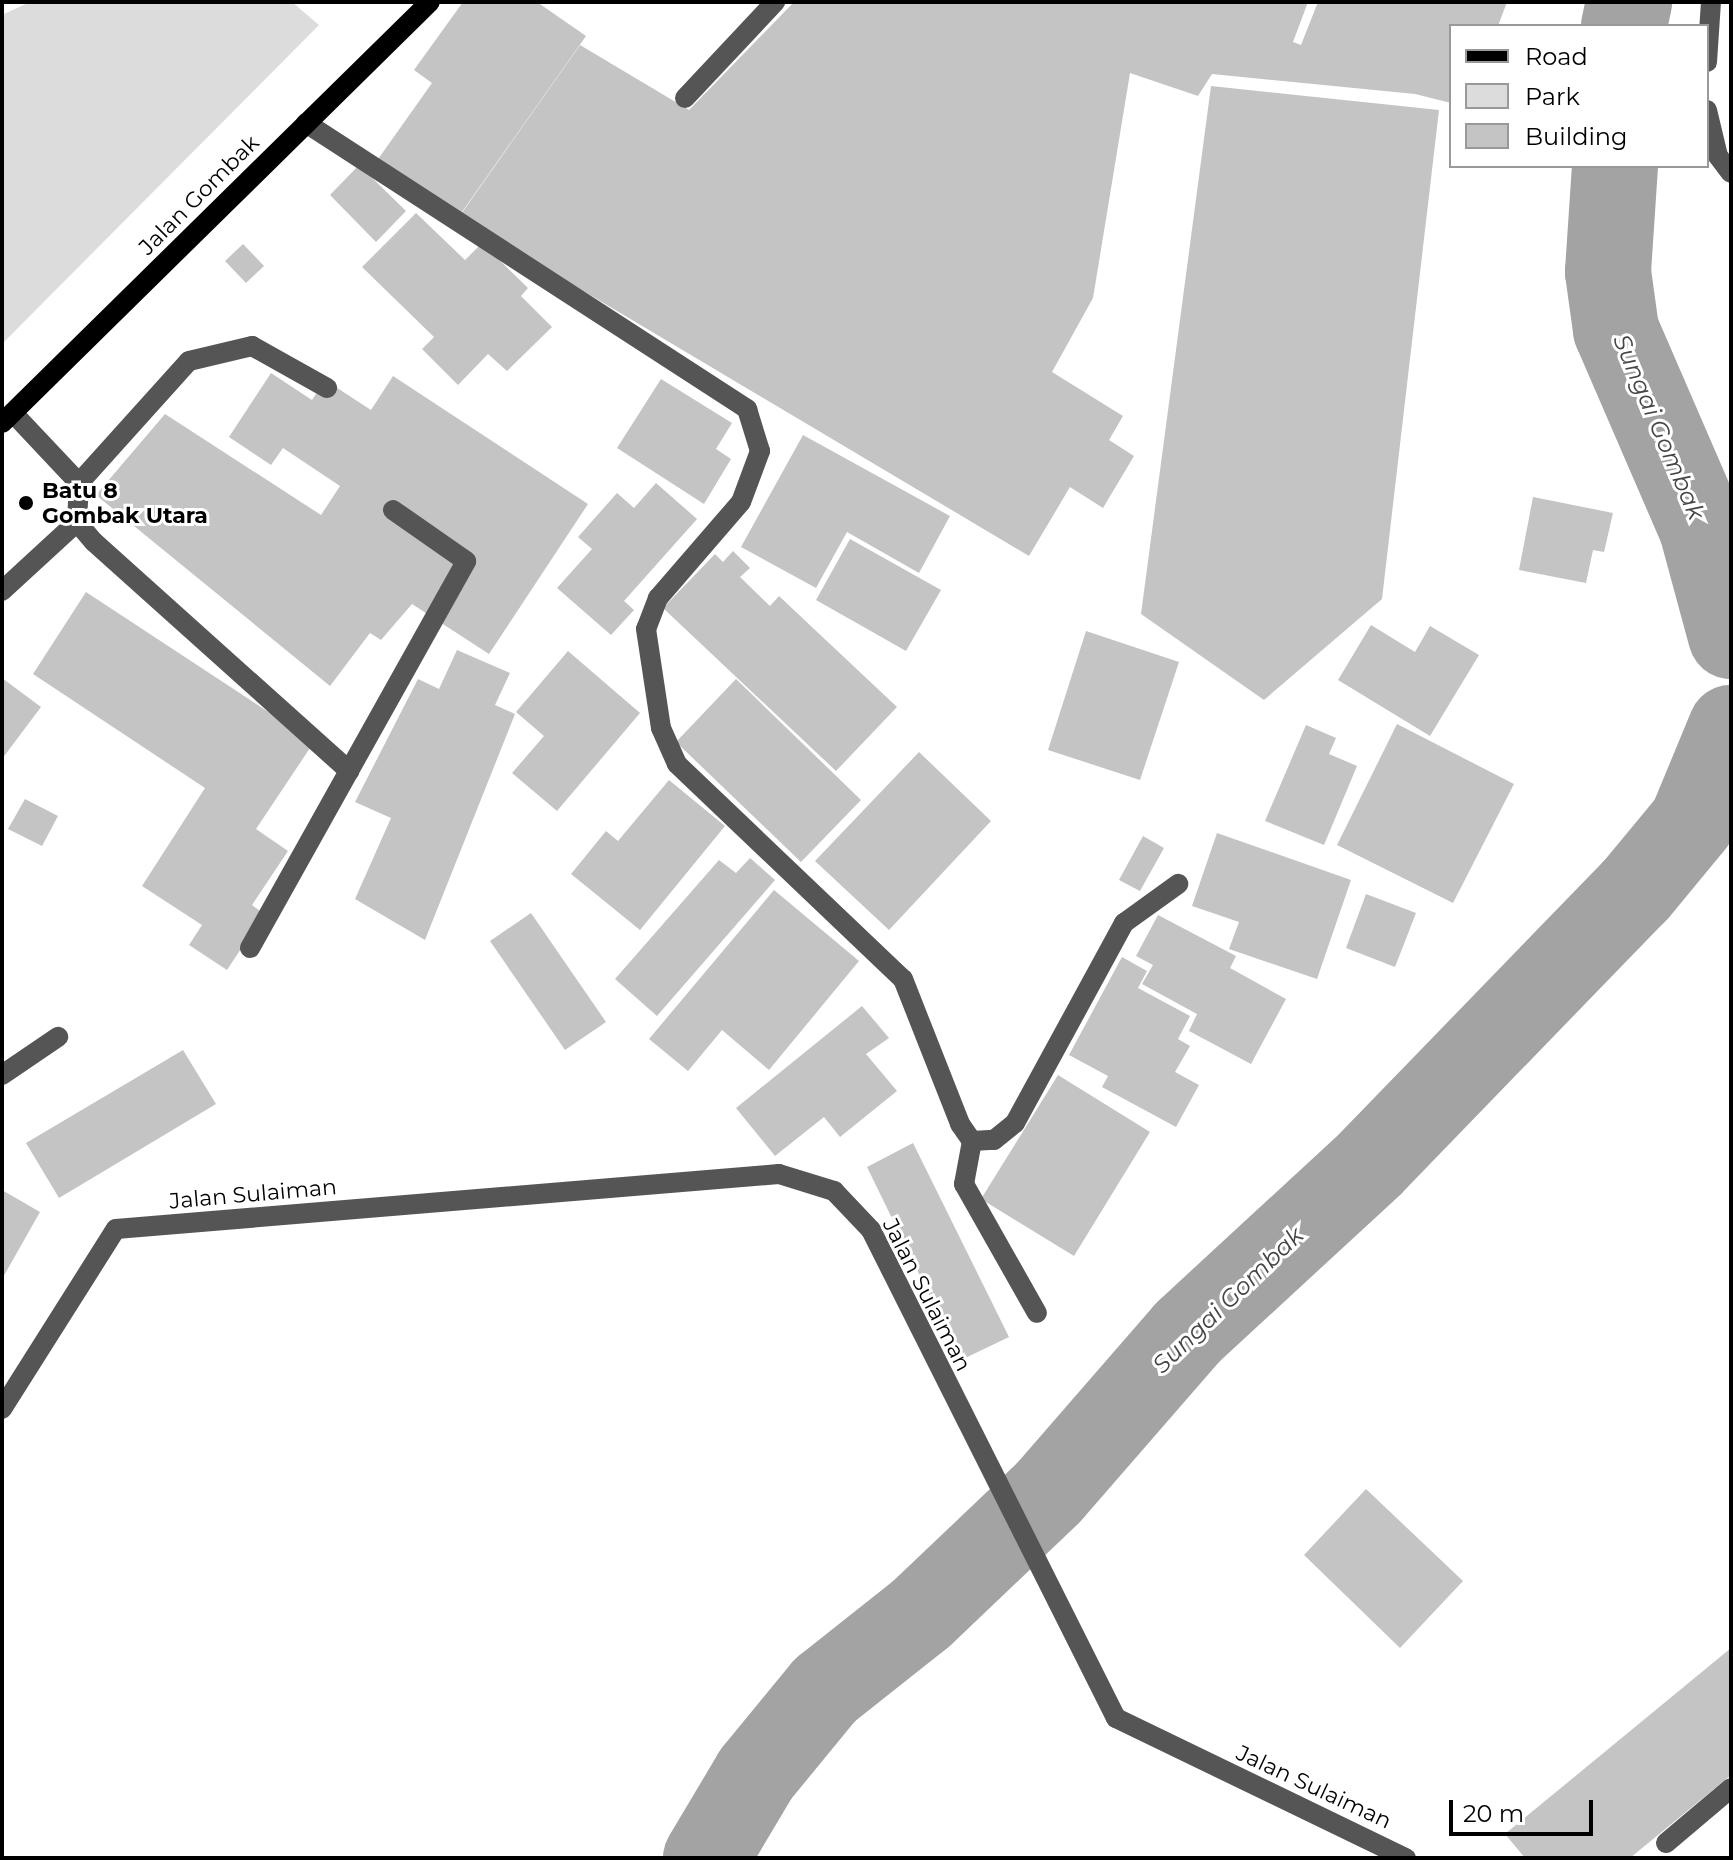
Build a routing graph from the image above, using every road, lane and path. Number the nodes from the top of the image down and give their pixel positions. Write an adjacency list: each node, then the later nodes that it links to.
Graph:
1 (430, 2): 7 (main road, Jalan Gombak)
2 (775, 2): 5 (street)
3 (1711, 2): 4 (street)
4 (1709, 32)
5 (685, 98)
6 (1709, 118): 8 (street)
7 (306, 123): 10 (main road, Jalan Gombak); 20 (street)
8 (1731, 173)
9 (327, 388): 11 (street)
10 (8, 418): 11 (street)
11 (79, 483): 13 (street)
12 (393, 510): 15 (street)
13 (77, 522): 14 (street); 15 (street)
14 (2, 591)
15 (349, 771): 17 (street)
16 (1178, 884): 20 (street)
17 (250, 948)
18 (58, 1037): 19 (street)
19 (2, 1075)
20 (972, 1141): 21 (street)
21 (1037, 1313)
22 (2, 1409): 24 (street, Jalan Sulaiman)
23 (1731, 1788): 25 (street)
24 (1363, 1833): 26 (street); 27 (street, Jalan Sulaiman)
25 (1666, 1843)
26 (1368, 1858)
27 (1406, 1858)

